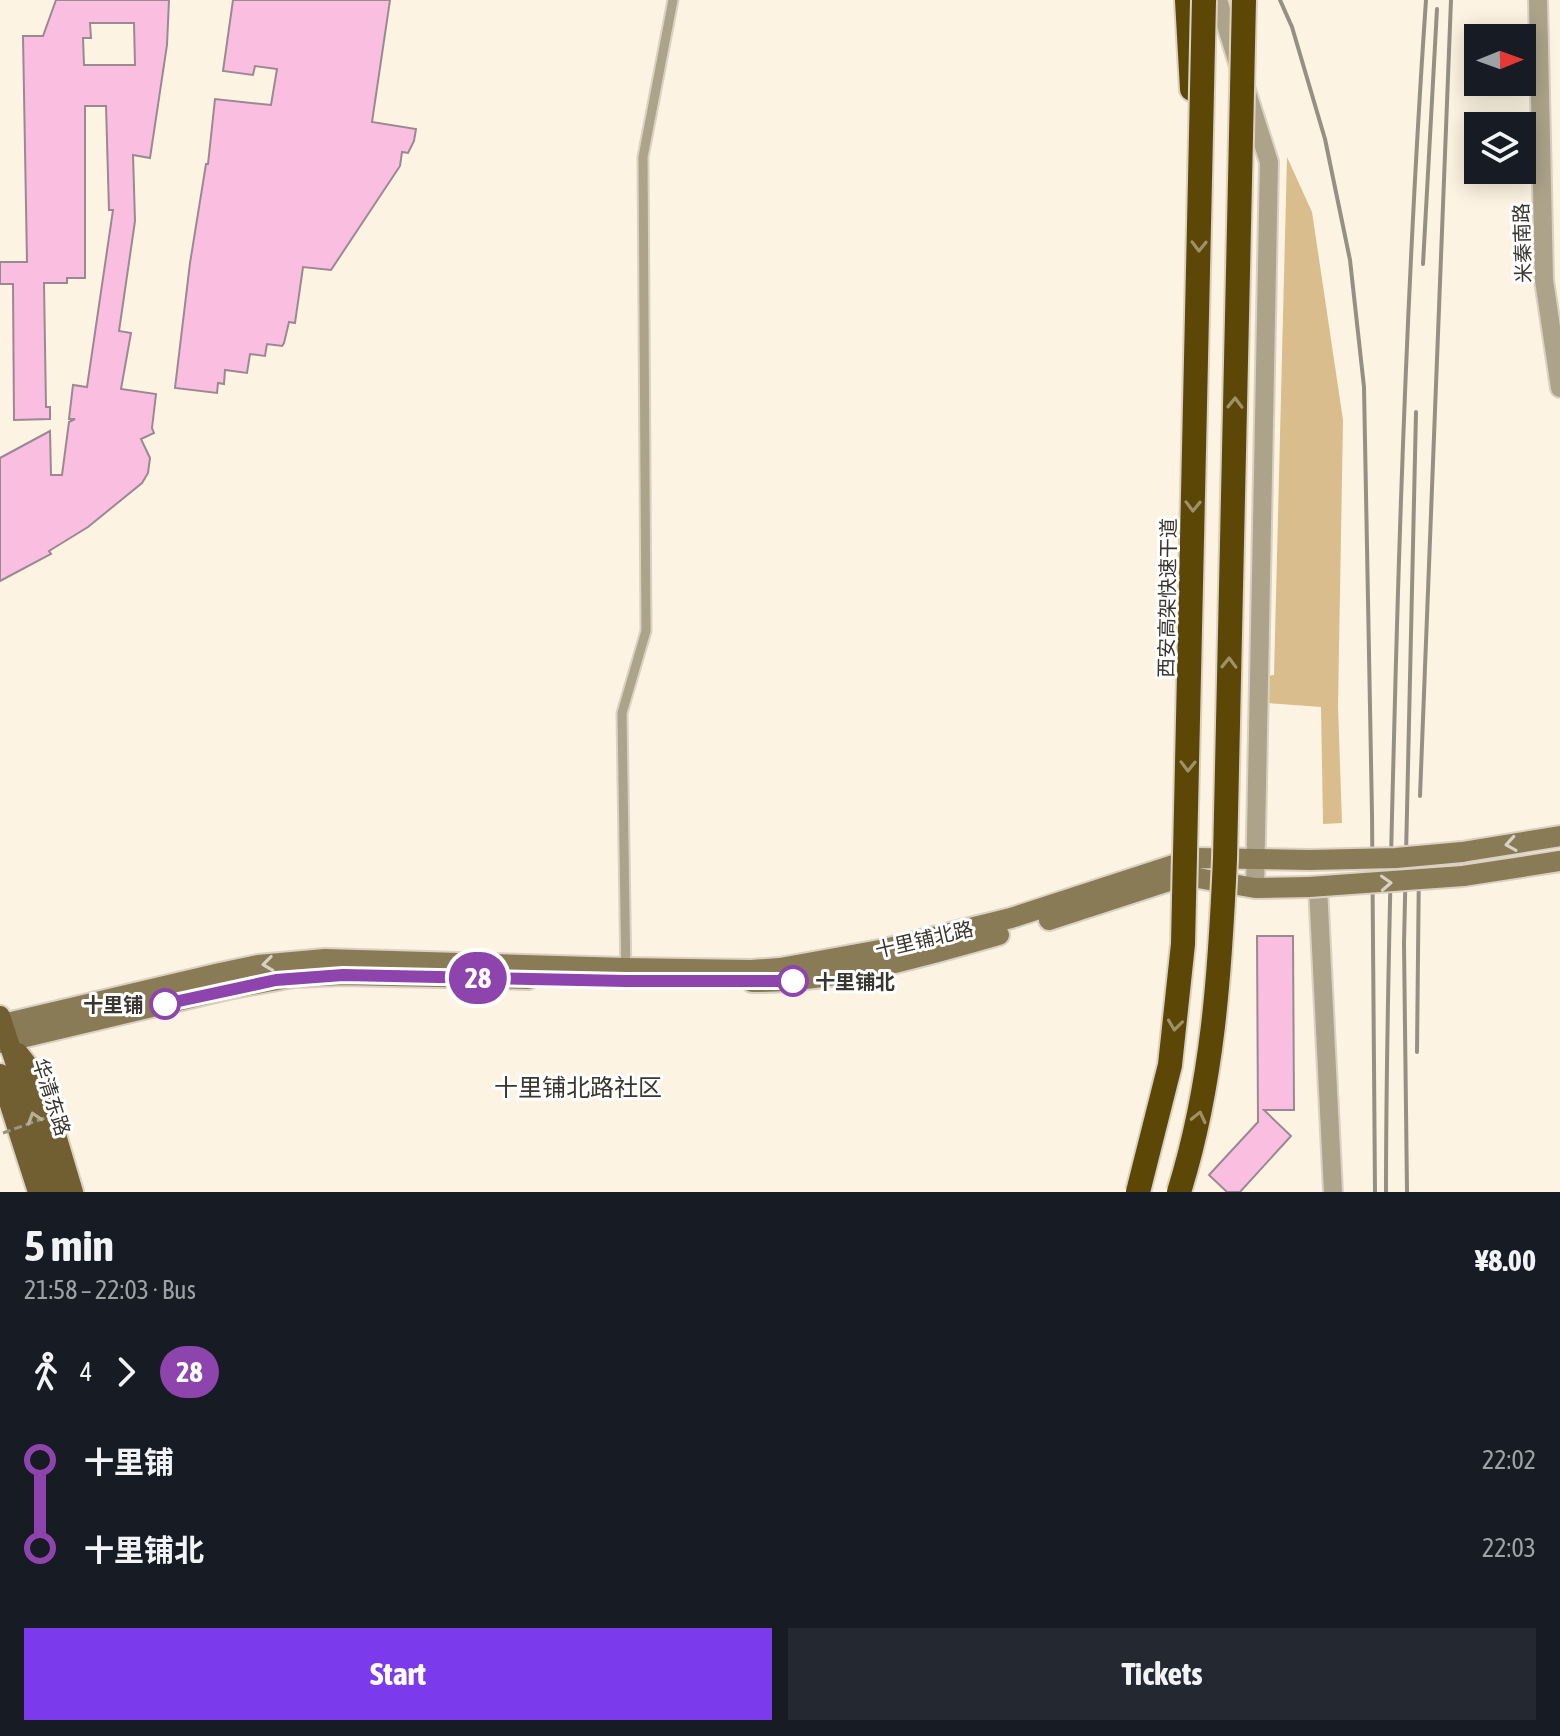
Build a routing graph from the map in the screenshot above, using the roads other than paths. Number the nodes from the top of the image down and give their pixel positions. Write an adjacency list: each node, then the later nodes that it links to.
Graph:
1 (673, 0): 14 (lane)
2 (1187, 0): 7 (highway, bridge)
3 (1204, 0): 7 (highway, 西安高架快速干道, bridge)
4 (1218, 0): 10 (street)
5 (1244, 0): 21 (highway, one-way to 5, bridge)
6 (1538, 0): 8 (street, 米秦南路)
7 (1200, 209): 20 (highway, 西安高架快速干道, one-way to 20, bridge)
8 (1560, 388)
9 (1560, 836): 10 (street, 十里铺北路, one-way to 10, bridge)
10 (1256, 860): 13 (street); 14 (street, 十里铺北路)
11 (1560, 861): 12 (street, 十里铺北路, one-way to 11, bridge)
12 (1314, 887): 13 (street, 十里铺北路); 22 (street)
13 (1255, 888): 14 (street, 十里铺北路)
14 (626, 975): 15 (street, 十里铺北路)
15 (2, 1030): 18 (main road, 华清东路, one-way to 15); 19 (main road)
16 (0, 1074): 17 (main road)
17 (38, 1192)
18 (58, 1192)
19 (73, 1192)
20 (1138, 1192)
21 (1179, 1192)
22 (1333, 1192)

